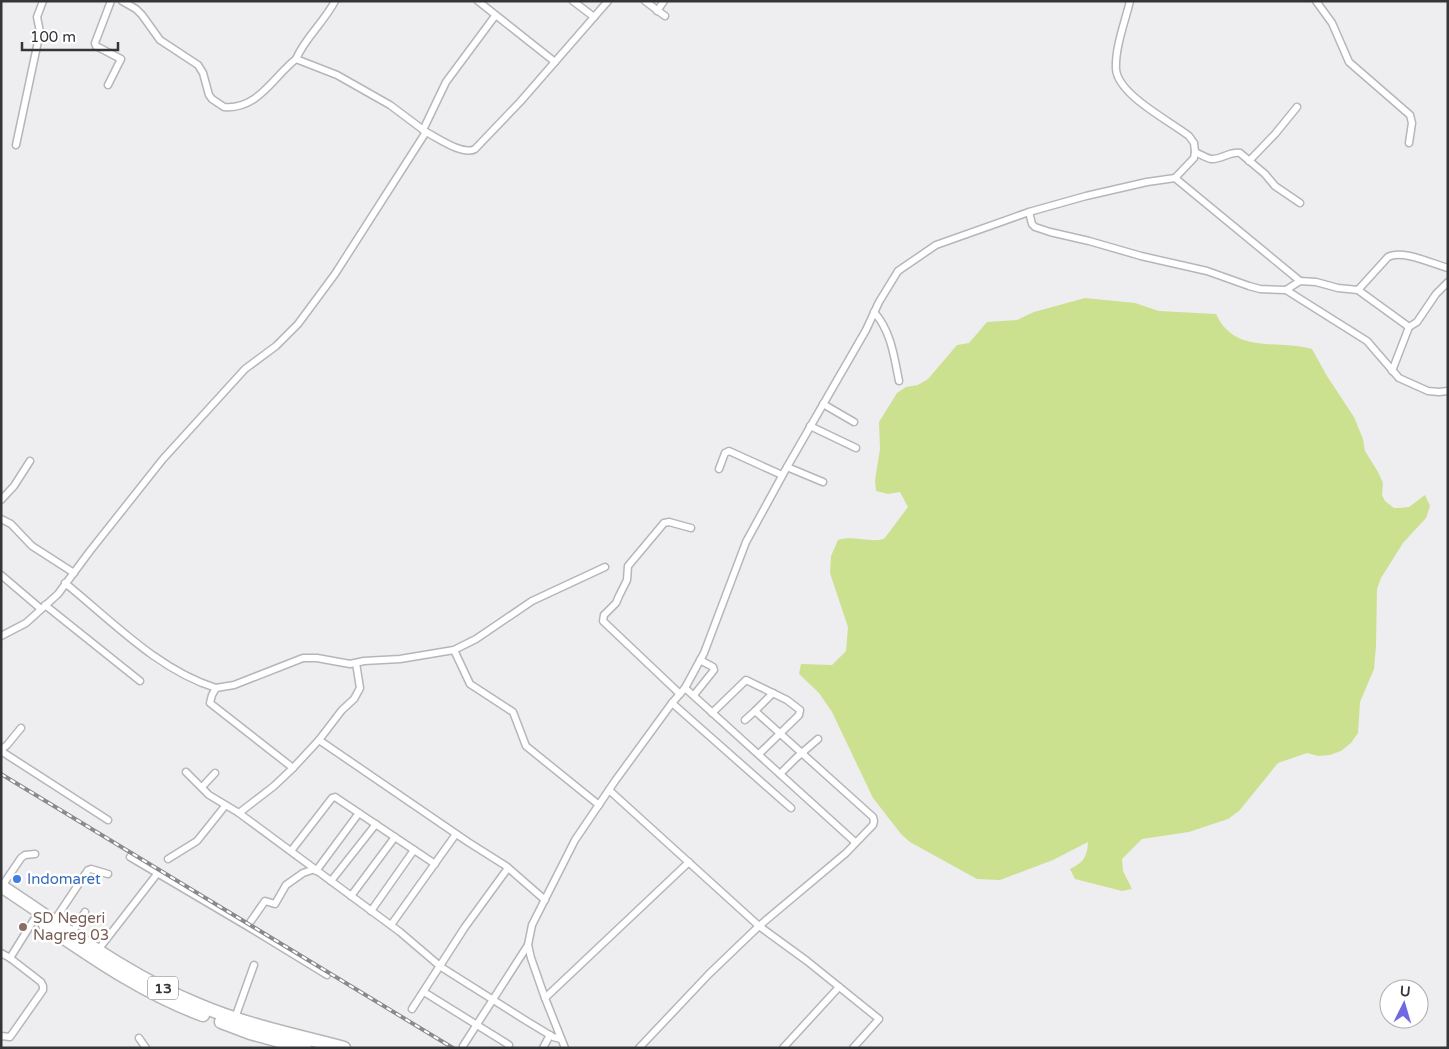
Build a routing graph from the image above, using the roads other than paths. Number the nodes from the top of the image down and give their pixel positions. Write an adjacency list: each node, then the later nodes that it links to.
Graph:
1 (43, 1): 22 (street)
2 (111, 1): 18 (street)
3 (122, 1): 16 (street)
4 (335, 1): 16 (street)
5 (478, 1): 13 (street)
6 (573, 1): 15 (street)
7 (608, 1): 15 (street)
8 (645, 1): 12 (street)
9 (664, 1): 12 (street)
10 (1130, 1): 23 (street)
11 (1316, 1): 21 (street)
12 (657, 10): 14 (street)
13 (495, 16): 17 (street); 20 (street)
14 (665, 16)
15 (594, 17): 17 (street)
16 (296, 59): 20 (street)
17 (556, 62): 20 (street)
18 (108, 85)
19 (1297, 107): 24 (street)
20 (424, 131): 51 (street)
21 (1409, 143)
22 (16, 145)
23 (1195, 152): 24 (street); 25 (street)
24 (1250, 161): 26 (street)
25 (1175, 178): 27 (street); 29 (street)
26 (1300, 203)
27 (1029, 212): 31 (street); 33 (street)
28 (1448, 268): 32 (street)
29 (1300, 281): 31 (street); 32 (street)
30 (1448, 282): 34 (street)
31 (1286, 290): 35 (street)
32 (1358, 290): 34 (street)
33 (874, 312): 36 (street); 38 (street)
34 (1408, 328): 35 (street)
35 (1392, 371): 37 (street)
36 (899, 381)
37 (1448, 391)
38 (823, 404): 39 (street); 40 (street)
39 (854, 422)
40 (810, 426): 41 (street); 43 (street)
41 (856, 448)
42 (30, 461): 47 (street)
43 (787, 467): 45 (street); 46 (street)
44 (719, 469): 45 (street)
45 (782, 475): 57 (street)
46 (823, 482)
47 (1, 500)
48 (1, 519): 51 (street)
49 (691, 528): 61 (street)
50 (605, 567): 56 (street)
51 (74, 573): 53 (street)
52 (1, 575): 54 (street)
53 (66, 584): 54 (street); 60 (street)
54 (43, 607): 55 (street); 59 (street)
55 (1, 636)
56 (454, 650): 58 (street); 82 (street)
57 (700, 660): 61 (street); 63 (street)
58 (356, 663): 60 (street); 71 (street)
59 (140, 680)
60 (216, 688): 75 (street)
61 (683, 691): 63 (street); 64 (street)
62 (773, 693): 65 (street); 66 (street); 69 (street)
63 (694, 695): 66 (street)
64 (672, 703): 80 (street); 83 (street)
65 (755, 711): 67 (street); 69 (street)
66 (712, 713): 74 (street)
67 (745, 720)
68 (21, 728): 72 (street)
69 (781, 734): 73 (street); 74 (street)
70 (818, 739): 73 (street)
71 (319, 740): 75 (street); 88 (street)
72 (1, 750): 86 (street)
73 (802, 753): 78 (street); 90 (street)
74 (759, 754): 78 (street)
75 (293, 768): 84 (street)
76 (186, 772): 79 (street)
77 (214, 773): 79 (street)
78 (780, 774): 90 (street)
79 (202, 787): 81 (street)
80 (609, 790): 82 (street); 96 (street)
81 (225, 806): 84 (street); 95 (street)
82 (599, 806): 105 (street)
83 (791, 808)
84 (239, 813): 91 (street)
85 (359, 813): 87 (street); 91 (street); 99 (street)
86 (108, 820)
87 (376, 824): 89 (street); 102 (street)
88 (456, 834): 97 (street); 98 (street)
89 (394, 837): 92 (street); 104 (street)
90 (854, 842): 112 (street)
91 (291, 850): 99 (street)
92 (414, 850): 97 (street); 106 (street)
93 (35, 854): 103 (street)
94 (130, 858): 100 (street)
95 (168, 859)
96 (689, 862): 112 (street); 123 (street)
97 (435, 864): 111 (street)
98 (508, 868): 105 (street); 119 (street)
99 (316, 870): 102 (street); 110 (street)
100 (156, 872): 110 (street); 115 (street)
101 (108, 874): 109 (street)
102 (331, 881): 104 (street)
103 (2, 889): 108 (highway, 13); 109 (highway, 13)
104 (351, 896): 106 (street)
105 (545, 900): 114 (street)
106 (371, 911): 111 (street)
107 (85, 912): 113 (street)
108 (35, 918): 117 (street); 128 (highway, 13)
109 (54, 921): 113 (highway, 13)
110 (249, 924): 120 (street)
111 (391, 925): 119 (street)
112 (758, 926): 121 (street); 141 (street)
113 (72, 933): 115 (highway, 13)
114 (528, 945): 123 (street); 124 (street)
115 (98, 950): 126 (highway, 13)
116 (1, 953): 117 (street)
117 (10, 958): 130 (street)
118 (254, 965): 126 (street)
119 (441, 967): 122 (street); 124 (street)
120 (327, 975)
121 (839, 987): 142 (street); 143 (street)
122 (424, 992): 125 (street); 127 (street)
123 (545, 998): 132 (street)
124 (493, 1000): 127 (street); 129 (street)
125 (412, 1009)
126 (235, 1018): 138 (highway, 13)
127 (476, 1025): 133 (street); 134 (street)
128 (250, 1033): 136 (highway); 137 (highway, 13)
129 (550, 1035): 132 (street); 139 (street)
130 (1, 1036)
131 (139, 1038): 135 (street)
132 (561, 1039): 140 (street)
133 (463, 1046)
134 (509, 1046)
135 (146, 1048)
136 (261, 1048)
137 (305, 1048)
138 (344, 1048)
139 (543, 1048)
140 (565, 1048)
141 (639, 1048)
142 (783, 1048)
143 (853, 1048)

